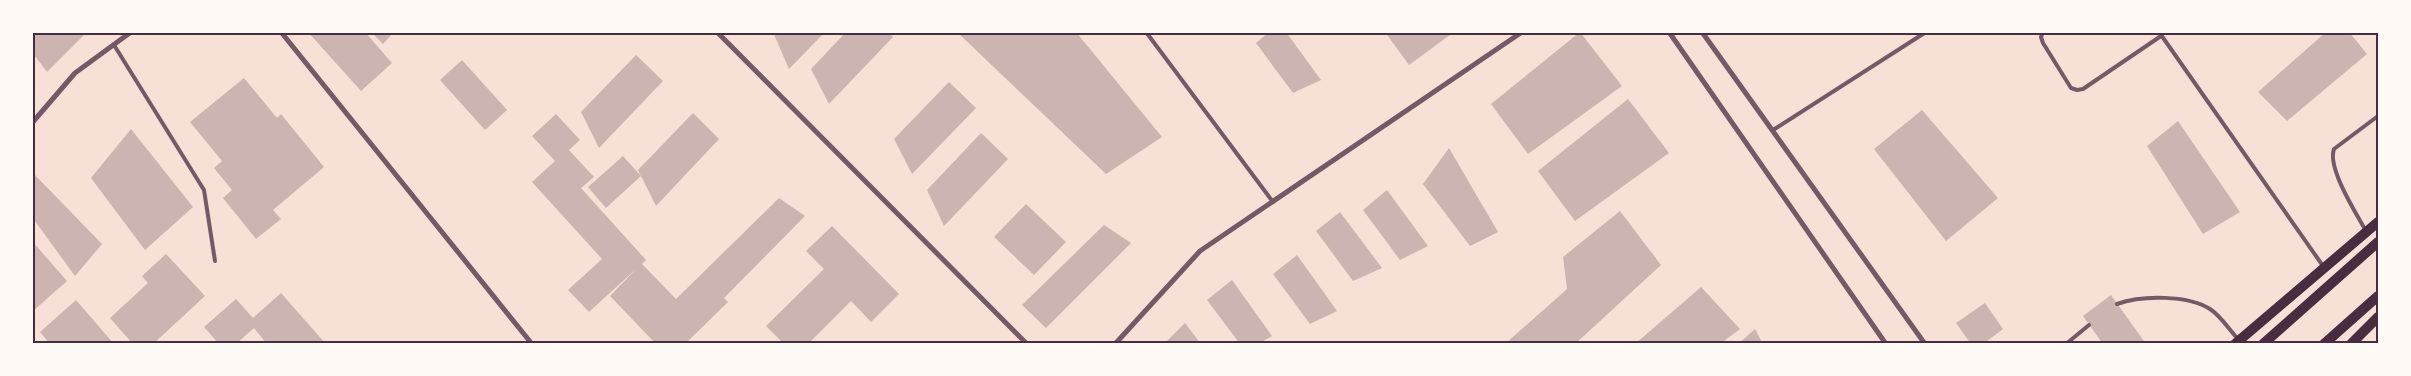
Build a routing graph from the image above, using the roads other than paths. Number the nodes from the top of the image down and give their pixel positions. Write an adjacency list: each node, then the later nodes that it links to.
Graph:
1 (131, 32): 11 (street)
2 (281, 32): 26 (street)
3 (717, 32): 27 (street)
4 (1146, 32): 15 (lane)
5 (1522, 32): 15 (street)
6 (1670, 32): 29 (street)
7 (1702, 32): 14 (street)
8 (1926, 32): 14 (lane)
9 (2043, 32): 10 (lane)
10 (2160, 34): 20 (lane)
11 (114, 45): 13 (street); 19 (lane)
12 (2378, 116): 17 (lane)
13 (32, 123)
14 (1772, 130): 30 (street)
15 (1274, 202): 28 (street)
16 (2378, 222): 17 (main road)
17 (2367, 232): 20 (main road)
18 (2378, 242): 32 (main road)
19 (216, 261)
20 (2324, 268): 25 (main road)
21 (2378, 296): 33 (main road)
22 (2117, 304): 25 (lane)
23 (2378, 317): 34 (main road)
24 (2089, 325): 31 (lane)
25 (2237, 342)
26 (532, 344)
27 (1027, 344)
28 (1115, 344)
29 (1886, 344)
30 (1925, 344)
31 (2066, 344)
32 (2263, 344)
33 (2324, 344)
34 (2351, 344)

